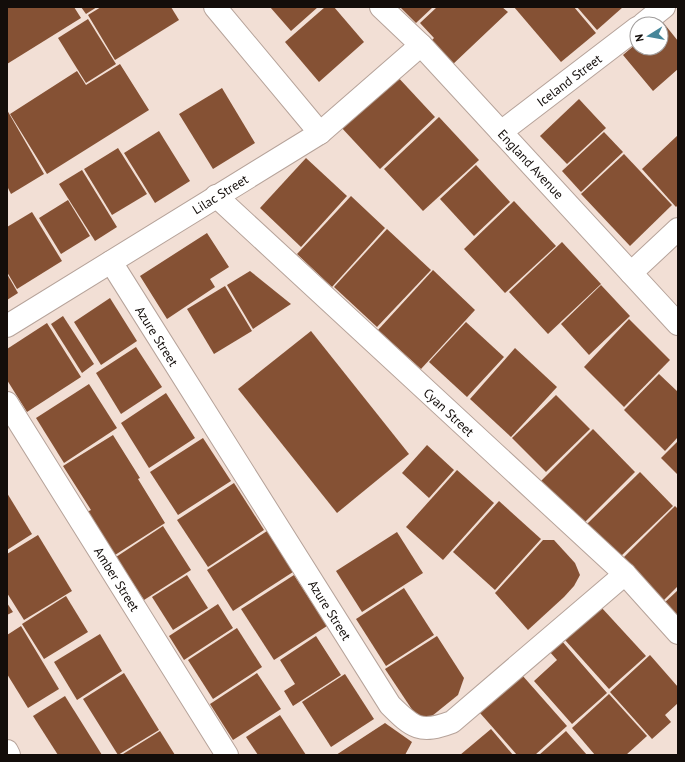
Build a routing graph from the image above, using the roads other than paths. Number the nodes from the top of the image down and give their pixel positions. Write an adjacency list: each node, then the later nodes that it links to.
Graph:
1 (215, 7): 8 (street)
2 (381, 7): 6 (street, England Avenue)
3 (664, 7): 4 (street)
4 (653, 16)
5 (629, 34): 7 (street, Iceland Street)
6 (421, 45): 7 (street, England Avenue); 8 (street, Lilac Street)
7 (501, 132): 12 (street, England Avenue)
8 (320, 133): 9 (street, Lilac Street)
9 (216, 196): 11 (street, Lilac Street); 16 (street, Cyan Street)
10 (678, 229): 12 (street)
11 (111, 262): 14 (street, Lilac Street); 16 (street, Azure Street)
12 (631, 273): 13 (street, England Avenue)
13 (678, 324)
14 (7, 326)
15 (7, 404): 20 (street, Amber Street)
16 (625, 574): 17 (street, Cyan Street)
17 (678, 633)
18 (7, 751): 19 (street)
19 (10, 755)
20 (227, 755)

